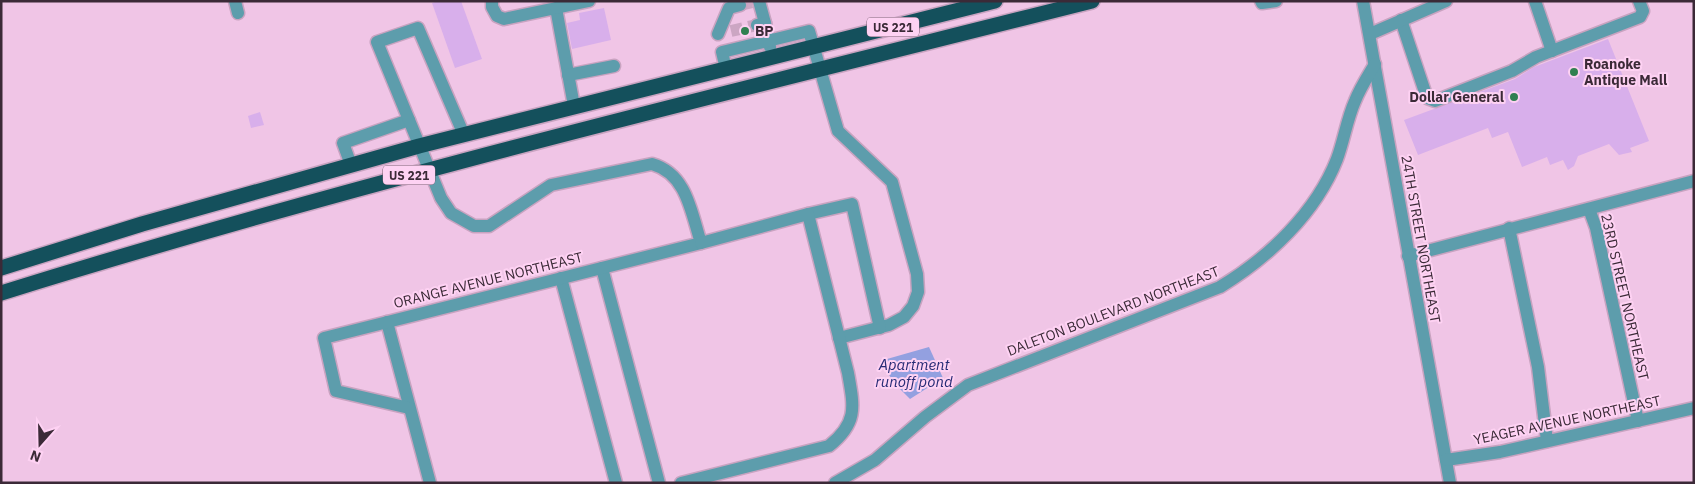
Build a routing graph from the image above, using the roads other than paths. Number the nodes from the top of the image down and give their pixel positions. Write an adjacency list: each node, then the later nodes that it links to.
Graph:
1 (492, 1): 12 (street)
2 (589, 1): 12 (street)
3 (995, 1): 16 (highway, US 221)
4 (1092, 1): 23 (highway, US 221)
5 (1261, 1): 6 (street)
6 (1276, 1)
7 (1363, 1): 14 (street, 24TH STREET NORTHEAST)
8 (1446, 1): 13 (street)
9 (1535, 1): 17 (street)
10 (1639, 1): 17 (street)
11 (752, 2): 15 (street); 18 (street)
12 (556, 8): 24 (street)
13 (1401, 20): 14 (street); 17 (street)
14 (1370, 34): 20 (street, 24TH STREET NORTHEAST)
15 (769, 40): 16 (street); 18 (street); 19 (street)
16 (814, 47): 19 (highway, US 221); 23 (street)
17 (1552, 51)
18 (722, 52): 22 (street)
19 (773, 57): 22 (highway, US 221)
20 (1375, 64): 36 (street, 24TH STREET NORTHEAST); 53 (street, DALETON BOULEVARD NORTHEAST)
21 (614, 66): 24 (street)
22 (726, 69): 25 (highway, US 221)
23 (820, 70): 30 (highway, US 221); 42 (street)
24 (568, 75): 25 (street)
25 (574, 106): 27 (highway, US 221)
26 (409, 120): 27 (street); 28 (street); 29 (street)
27 (464, 135): 28 (highway, US 221)
28 (419, 146): 29 (highway, US 221); 30 (street)
29 (351, 165): 37 (highway, US 221)
30 (428, 170): 35 (street); 40 (highway, US 221)
31 (1694, 181): 32 (street)
32 (1589, 209): 34 (street); 46 (street, 23RD STREET NORTHEAST)
33 (808, 214): 35 (street, ORANGE AVENUE NORTHEAST); 42 (street, ORANGE AVENUE NORTHEAST); 43 (street)
34 (1509, 228): 36 (street); 47 (street)
35 (701, 243): 38 (street, ORANGE AVENUE NORTHEAST)
36 (1408, 256): 48 (street, 24TH STREET NORTHEAST)
37 (1, 268)
38 (602, 268): 39 (street, ORANGE AVENUE NORTHEAST); 51 (street)
39 (561, 278): 41 (street, ORANGE AVENUE NORTHEAST); 50 (street)
40 (1, 293)
41 (386, 322): 44 (street, ORANGE AVENUE NORTHEAST); 44 (street)
42 (880, 328): 43 (street)
43 (840, 338): 52 (street)
44 (409, 408): 49 (street, ORANGE AVENUE NORTHEAST)
45 (1694, 408): 46 (street, YEAGER AVENUE NORTHEAST)
46 (1638, 421): 47 (street, YEAGER AVENUE NORTHEAST)
47 (1547, 442): 48 (street, YEAGER AVENUE NORTHEAST)
48 (1446, 460): 54 (street, 24TH STREET NORTHEAST)
49 (430, 483)
50 (616, 483)
51 (659, 483)
52 (681, 483)
53 (835, 483)
54 (1450, 483)

